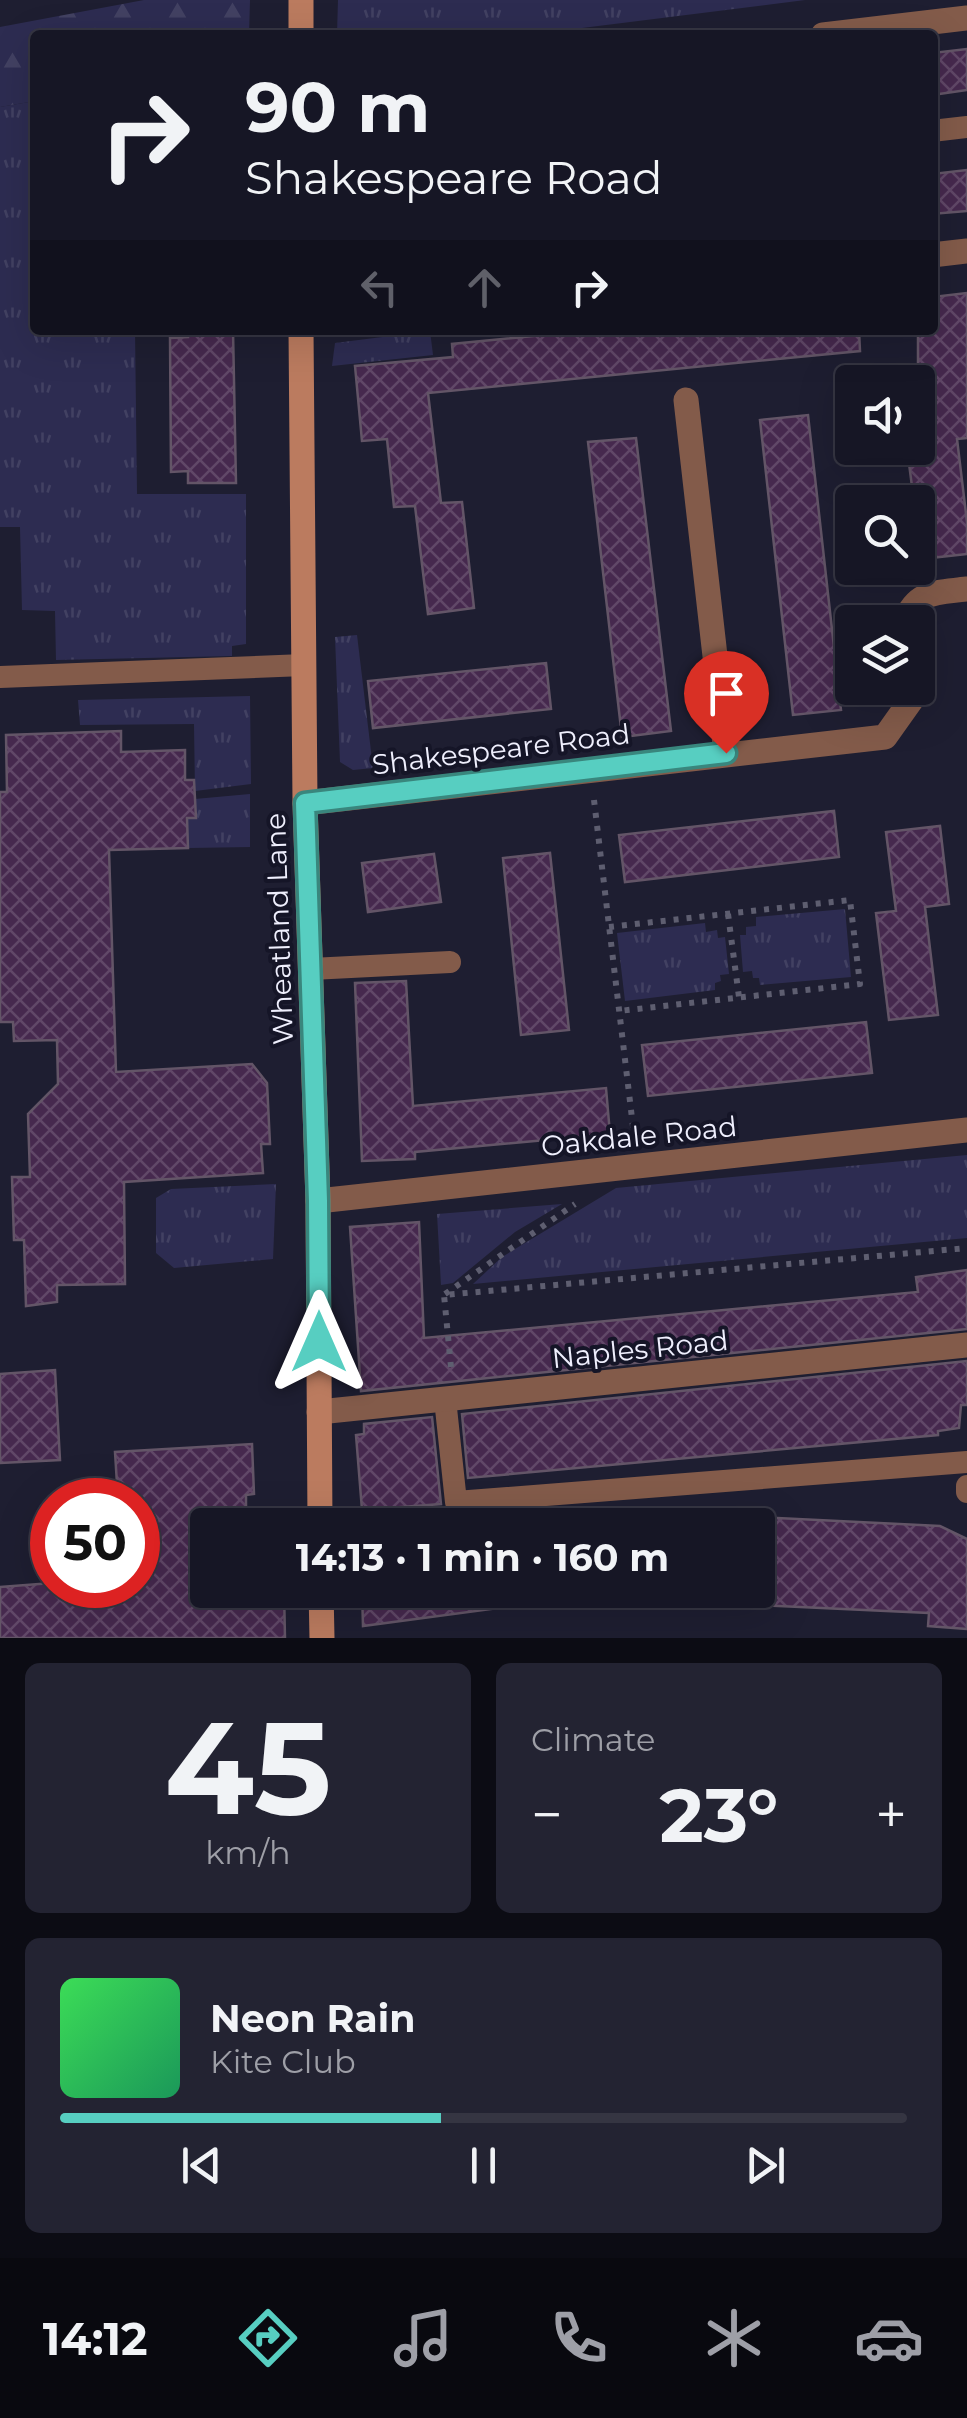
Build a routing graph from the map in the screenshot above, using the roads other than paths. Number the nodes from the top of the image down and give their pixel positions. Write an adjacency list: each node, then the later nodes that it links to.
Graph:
1 (301, 0): 3 (main road)
2 (967, 18): 4 (street)
3 (301, 30)
4 (865, 30)
5 (967, 127): 6 (lane)
6 (938, 130)
7 (967, 251): 8 (street)
8 (938, 253)
9 (301, 335): 13 (main road, Wheatland Lane)
10 (686, 400): 16 (street)
11 (967, 589): 12 (street)
12 (914, 605)
13 (304, 665): 14 (lane); 17 (main road, Wheatland Lane)
14 (0, 677)
15 (907, 705): 16 (street, Shakespeare Road)
16 (726, 753): 17 (street, Shakespeare Road)
17 (305, 803): 19 (main road, Wheatland Lane)
18 (450, 962): 19 (lane)
19 (310, 969): 21 (main road, Wheatland Lane)
20 (967, 1130): 21 (street, Oakdale Road)
21 (318, 1201): 24 (main road, Wheatland Lane)
22 (967, 1346): 23 (street, Naples Road)
23 (449, 1399): 24 (street, Naples Road); 25 (lane)
24 (320, 1412): 26 (main road, Wheatland Lane)
25 (967, 1462)
26 (320, 1508)
27 (321, 1608): 28 (main road)
28 (322, 1638)

